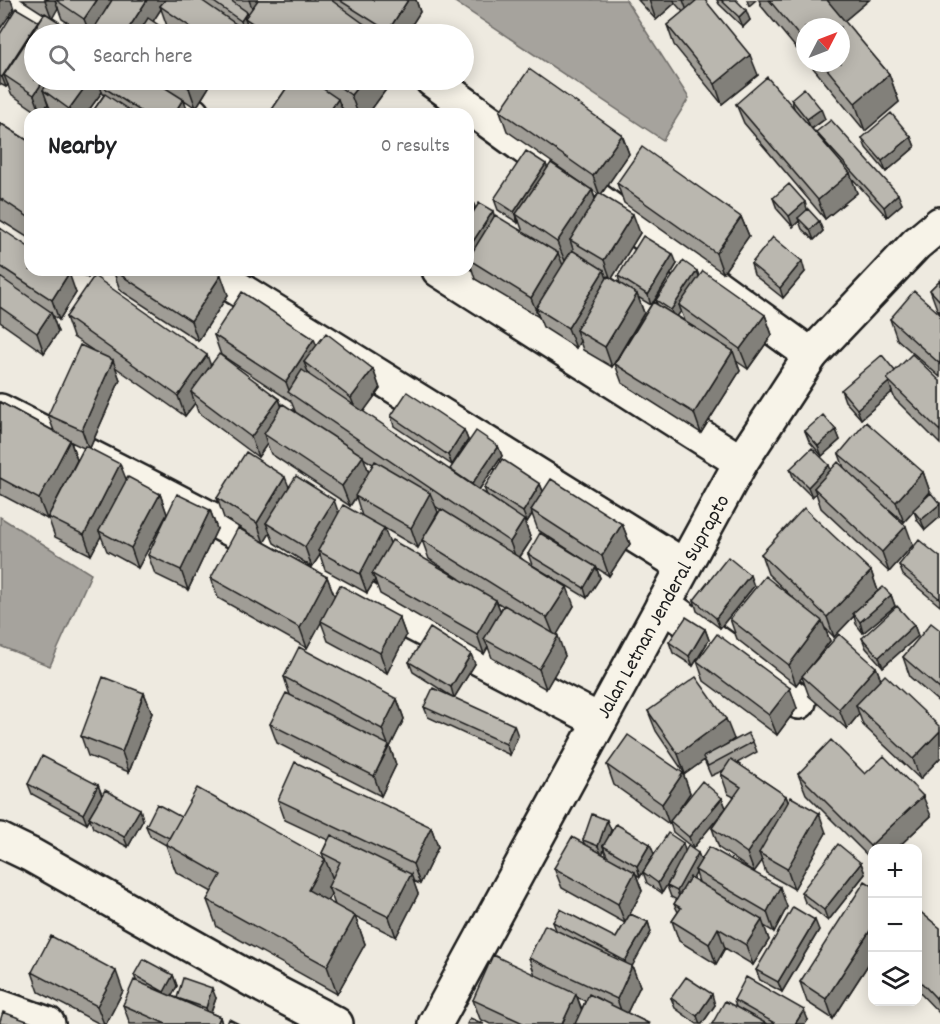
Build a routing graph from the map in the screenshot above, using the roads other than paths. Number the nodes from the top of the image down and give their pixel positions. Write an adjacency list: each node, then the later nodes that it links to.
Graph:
1 (16, 0): 2 (street)
2 (53, 24)
3 (154, 90): 5 (street)
4 (446, 90): 6 (street)
5 (182, 108)
6 (471, 108)
7 (474, 110): 11 (street)
8 (940, 224): 11 (street, Jalan Letnan Jenderal Suprapto)
9 (218, 276): 14 (street)
10 (448, 276): 13 (street)
11 (812, 355): 13 (street, Jalan Letnan Jenderal Suprapto)
12 (0, 411): 17 (street)
13 (741, 462): 14 (street, Jalan Letnan Jenderal Suprapto)
14 (684, 566): 15 (street, Jalan Letnan Jenderal Suprapto)
15 (663, 604): 16 (street); 17 (street, Jalan Letnan Jenderal Suprapto)
16 (800, 702)
17 (600, 721): 22 (street, Jalan Letnan Jenderal Suprapto)
18 (0, 840): 21 (street)
19 (0, 1007): 20 (street)
20 (48, 1024)
21 (336, 1024)
22 (435, 1024)

